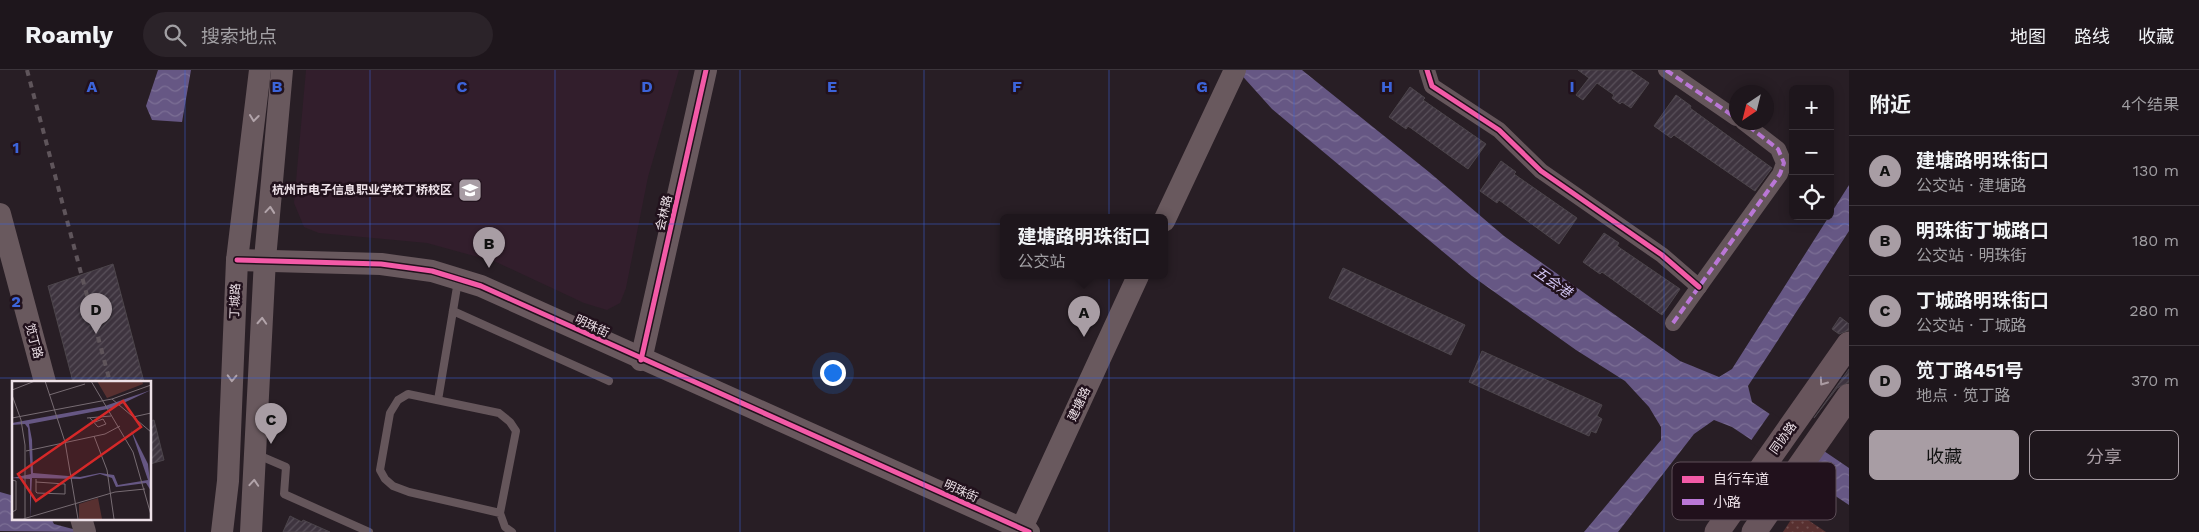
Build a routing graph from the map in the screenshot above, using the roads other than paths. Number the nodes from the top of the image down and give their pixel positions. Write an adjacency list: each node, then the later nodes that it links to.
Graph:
1 (260, 70): 12 (street, 丁城路, one-way to 12)
2 (282, 70): 11 (street, one-way to 2)
3 (706, 70): 20 (street, 会林路)
4 (1426, 70): 16 (street)
5 (1666, 70): 7 (street)
6 (1231, 78): 10 (street)
7 (1729, 113)
8 (1753, 130): 16 (street)
9 (0, 214): 13 (street, 笕丁路)
10 (1167, 214)
11 (265, 259): 12 (street, 明珠街); 14 (street, 明珠街); 25 (street, one-way to 11)
12 (237, 260): 32 (street, 丁城路, one-way to 32)
13 (7, 262): 21 (street, 笕丁路)
14 (458, 279): 17 (lane); 20 (street, 明珠街)
15 (1137, 279): 31 (street, 建塘路)
16 (1699, 287): 18 (street)
17 (453, 311): 22 (lane); 24 (lane)
18 (1673, 323)
19 (1849, 344): 26 (main road, 同协路, one-way to 26)
20 (640, 360): 31 (street, 明珠街)
21 (44, 381)
22 (609, 381)
23 (1849, 396): 27 (main road)
24 (438, 400): 28 (lane); 28 (lane)
25 (256, 455): 33 (street, one-way to 25); 34 (lane)
26 (1766, 462)
27 (1803, 462)
28 (500, 513): 35 (lane)
29 (1725, 520): 36 (main road, 同协路, one-way to 36)
30 (1762, 520): 37 (main road)
31 (1023, 531)
32 (222, 532)
33 (251, 532)
34 (369, 532)
35 (512, 532)
36 (1717, 532)
37 (1754, 532)

